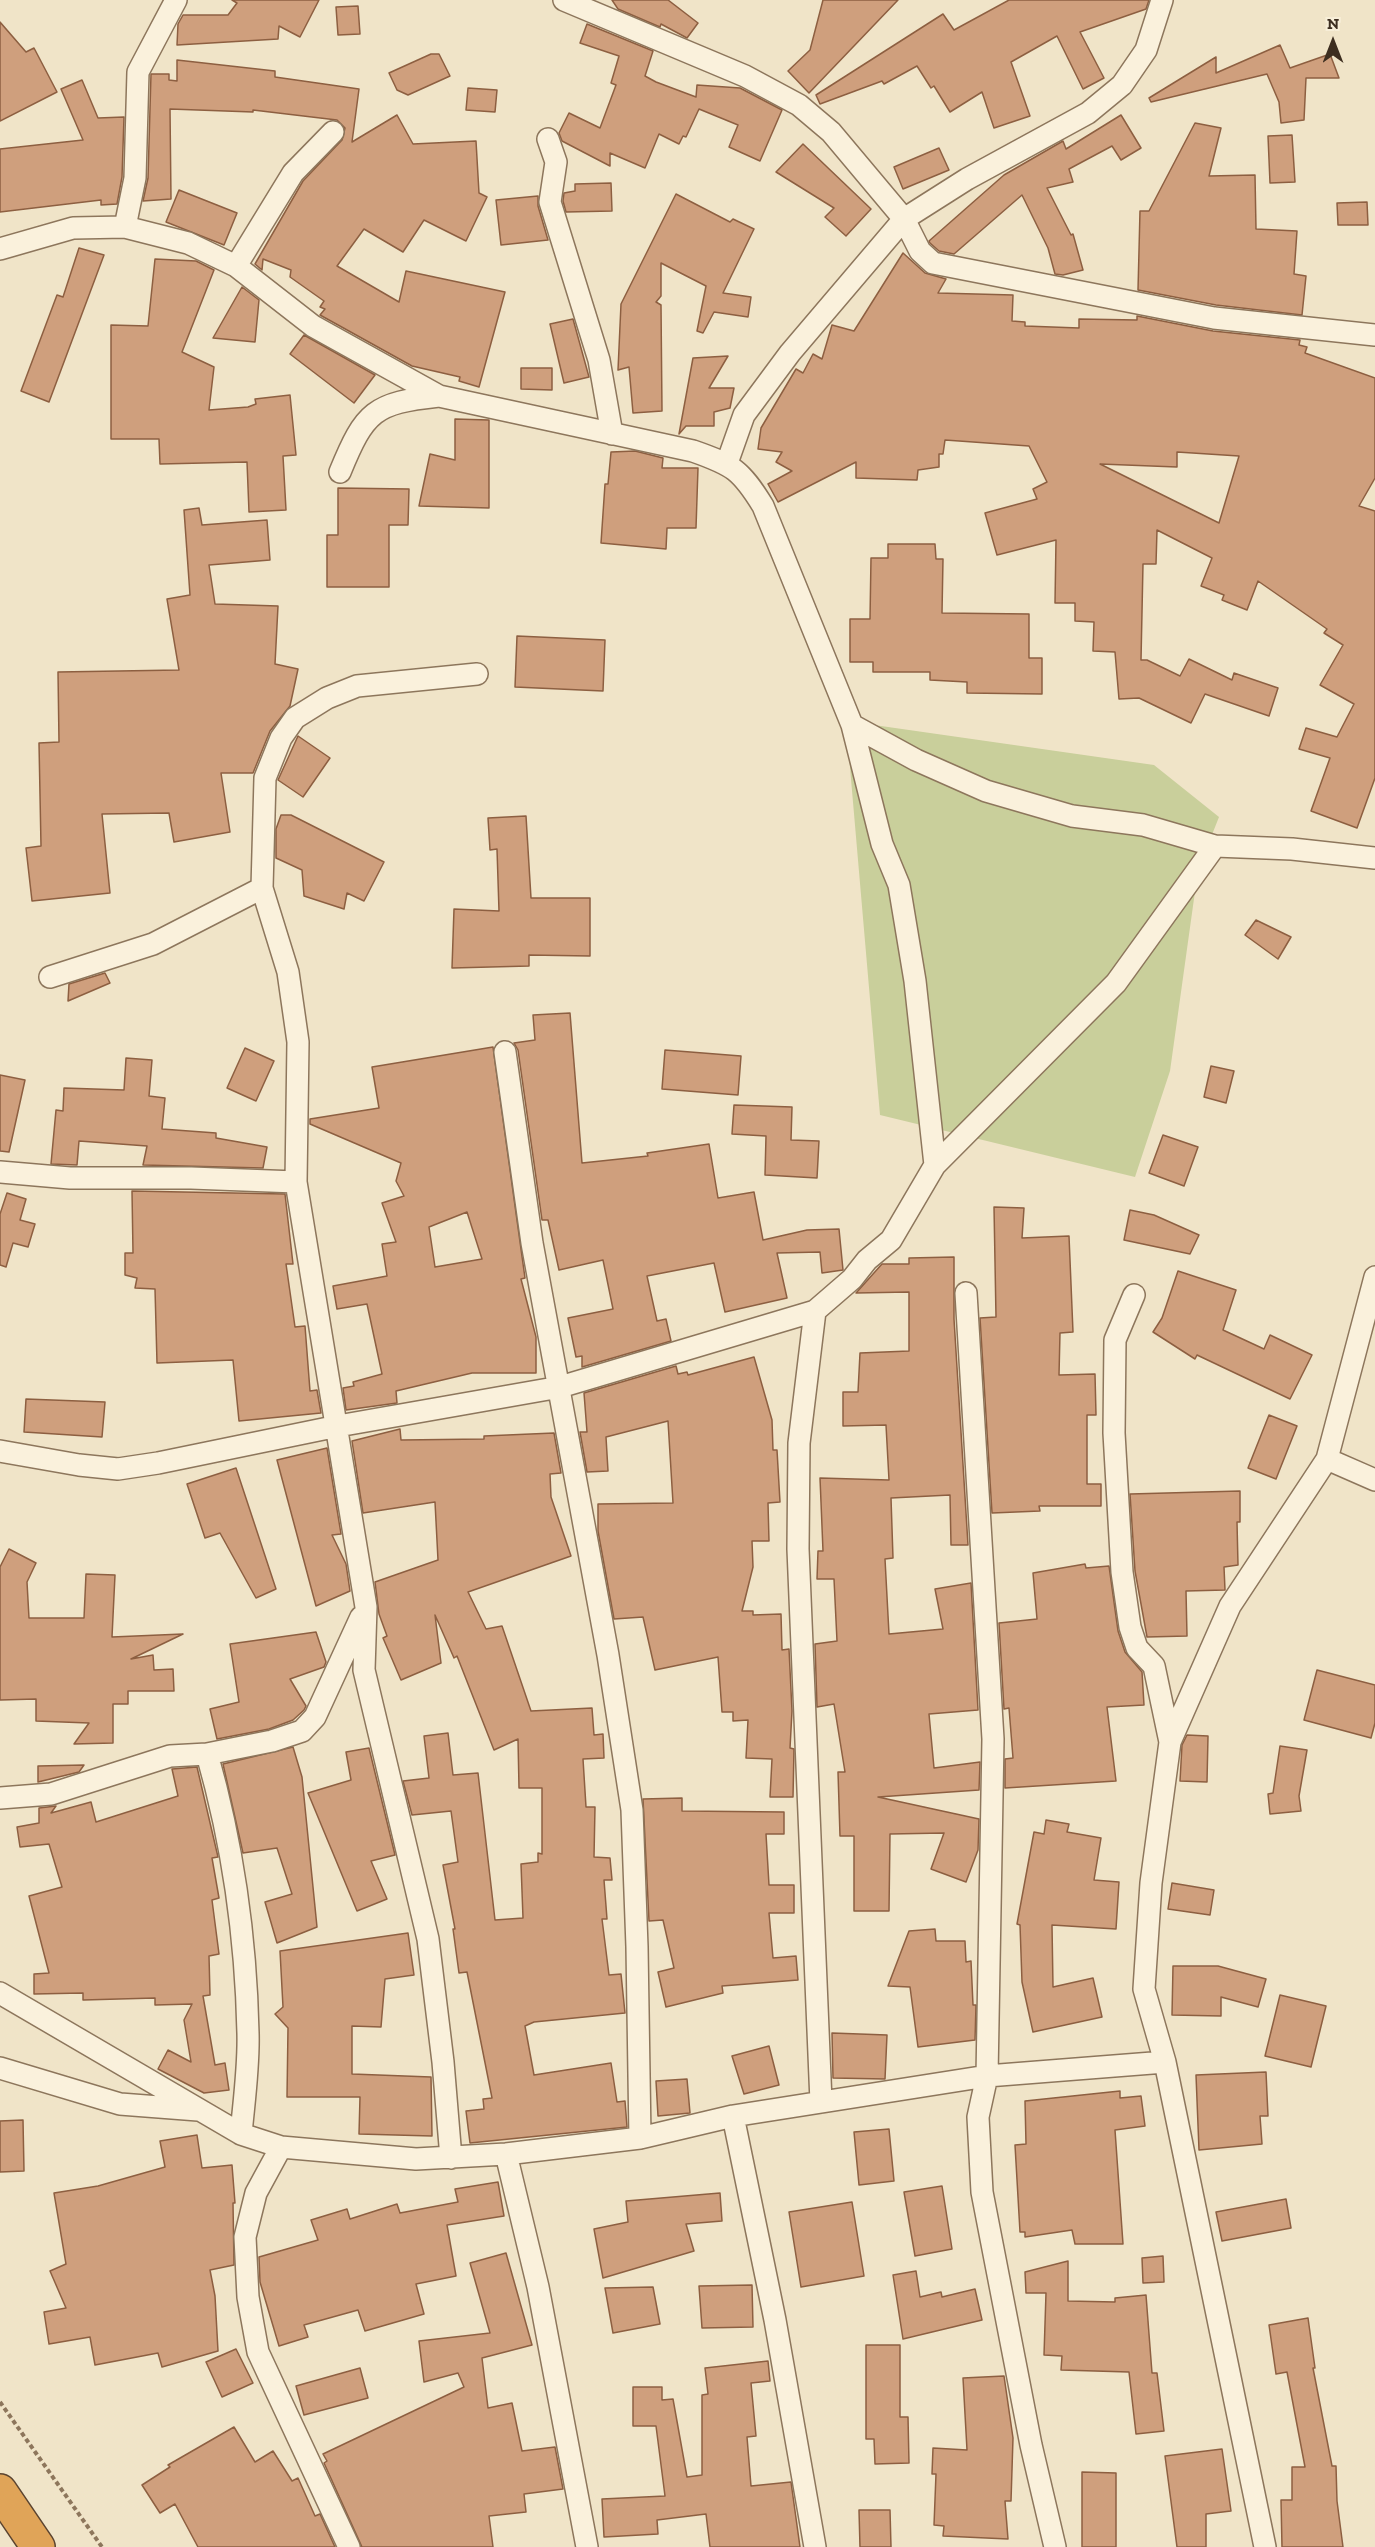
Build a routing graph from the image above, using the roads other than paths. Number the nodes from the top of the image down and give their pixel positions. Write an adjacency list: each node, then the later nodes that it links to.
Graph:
1 (176, 0): 7 (street)
2 (564, 0): 6 (street)
3 (1162, 0): 6 (street)
4 (333, 132): 9 (street)
5 (548, 139): 12 (street)
6 (904, 219): 10 (street); 13 (street)
7 (125, 227): 8 (street); 9 (street)
8 (0, 249)
9 (236, 266): 11 (street)
10 (1375, 335)
11 (439, 396): 12 (street); 14 (street)
12 (612, 434): 13 (street)
13 (727, 463): 16 (street)
14 (340, 472)
15 (477, 674): 19 (street)
16 (852, 725): 17 (street); 22 (street)
17 (1215, 846): 18 (street); 22 (street)
18 (1375, 858)
19 (262, 888): 20 (street); 24 (street)
20 (50, 977)
21 (505, 1052): 29 (street)
22 (936, 1164): 28 (street)
23 (0, 1172): 24 (street)
24 (296, 1182): 30 (street)
25 (1375, 1277): 32 (street)
26 (966, 1293): 41 (street)
27 (1134, 1295): 35 (street)
28 (815, 1311): 29 (street); 42 (street)
29 (560, 1387): 30 (street); 46 (street)
30 (338, 1426): 31 (street); 34 (street)
31 (0, 1451)
32 (1327, 1459): 33 (street); 35 (street)
33 (1375, 1480)
34 (366, 1607): 36 (street); 49 (street)
35 (1170, 1742): 39 (street)
36 (207, 1754): 37 (street); 45 (street)
37 (0, 1798)
38 (0, 1993): 43 (street)
39 (1165, 2062): 41 (street); 56 (street)
40 (0, 2068): 43 (street)
41 (987, 2076): 42 (street); 55 (street)
42 (821, 2102): 44 (street)
43 (202, 2111): 45 (street)
44 (733, 2116): 46 (street); 54 (street)
45 (241, 2134): 47 (street)
46 (640, 2138): 48 (street)
47 (281, 2147): 49 (street); 52 (street)
48 (506, 2154): 49 (street); 53 (street)
49 (451, 2158)
50 (0, 2491): 51 (highway)
51 (38, 2547)
52 (349, 2547)
53 (587, 2547)
54 (815, 2547)
55 (1055, 2547)
56 (1265, 2547)

